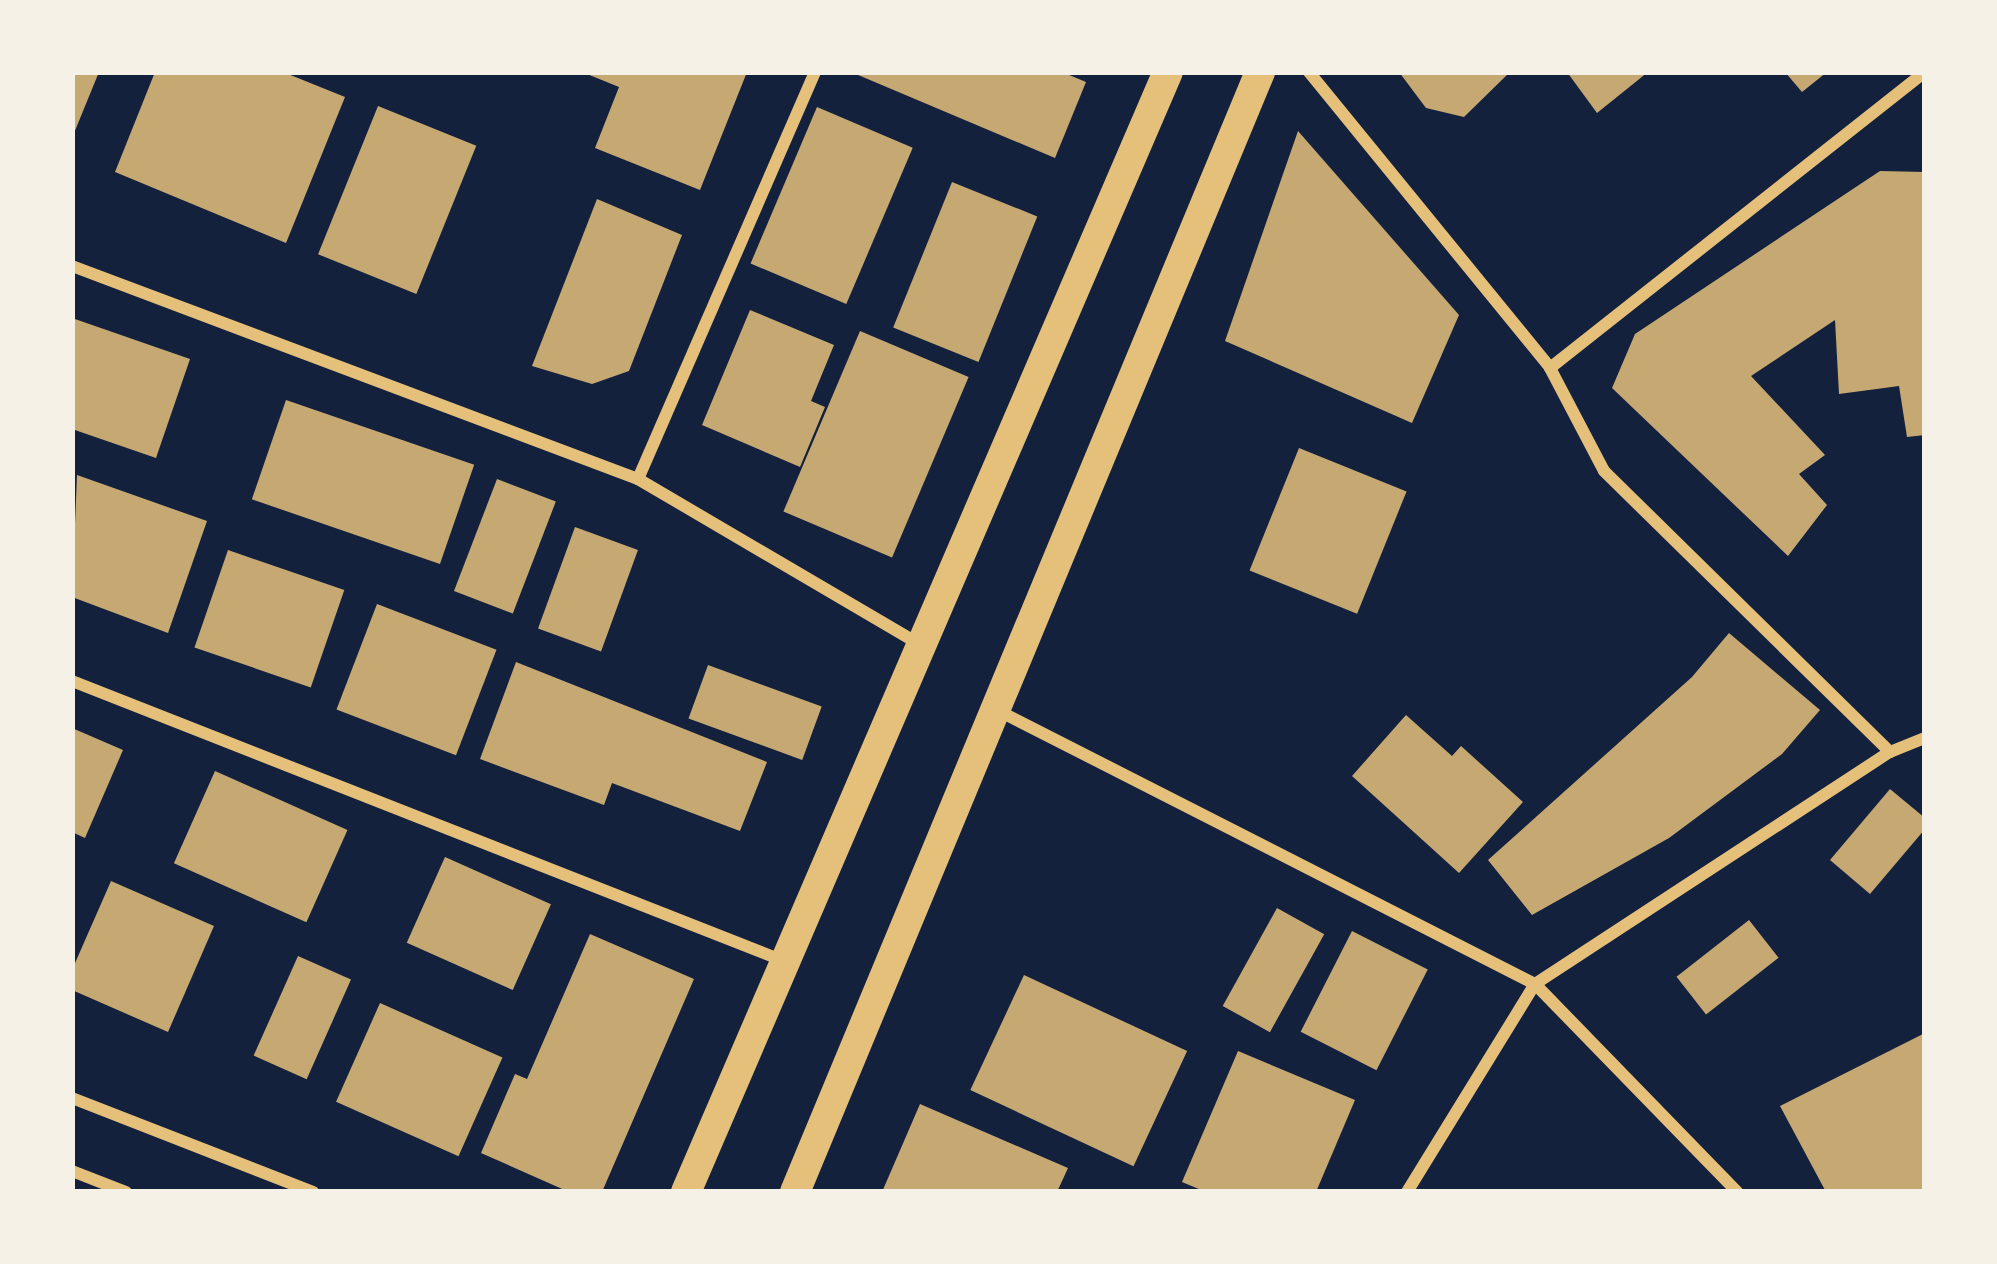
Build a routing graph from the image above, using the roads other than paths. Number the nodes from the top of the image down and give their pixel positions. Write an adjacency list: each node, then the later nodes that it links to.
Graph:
1 (814, 72): 8 (street)
2 (1168, 72): 9 (main road)
3 (1260, 72): 11 (main road)
4 (1309, 72): 7 (street)
5 (1925, 72): 7 (street)
6 (72, 266): 8 (street)
7 (1550, 368): 13 (street)
8 (638, 478): 9 (street)
9 (919, 644): 14 (main road)
10 (72, 681): 14 (street)
11 (991, 707): 15 (street); 21 (main road)
12 (1925, 738): 13 (street)
13 (1890, 752): 15 (street)
14 (785, 961): 20 (main road)
15 (1534, 984): 22 (street); 23 (street)
16 (72, 1098): 19 (street)
17 (72, 1171): 18 (street)
18 (126, 1192)
19 (313, 1192)
20 (686, 1192)
21 (795, 1192)
22 (1407, 1192)
23 (1737, 1192)

